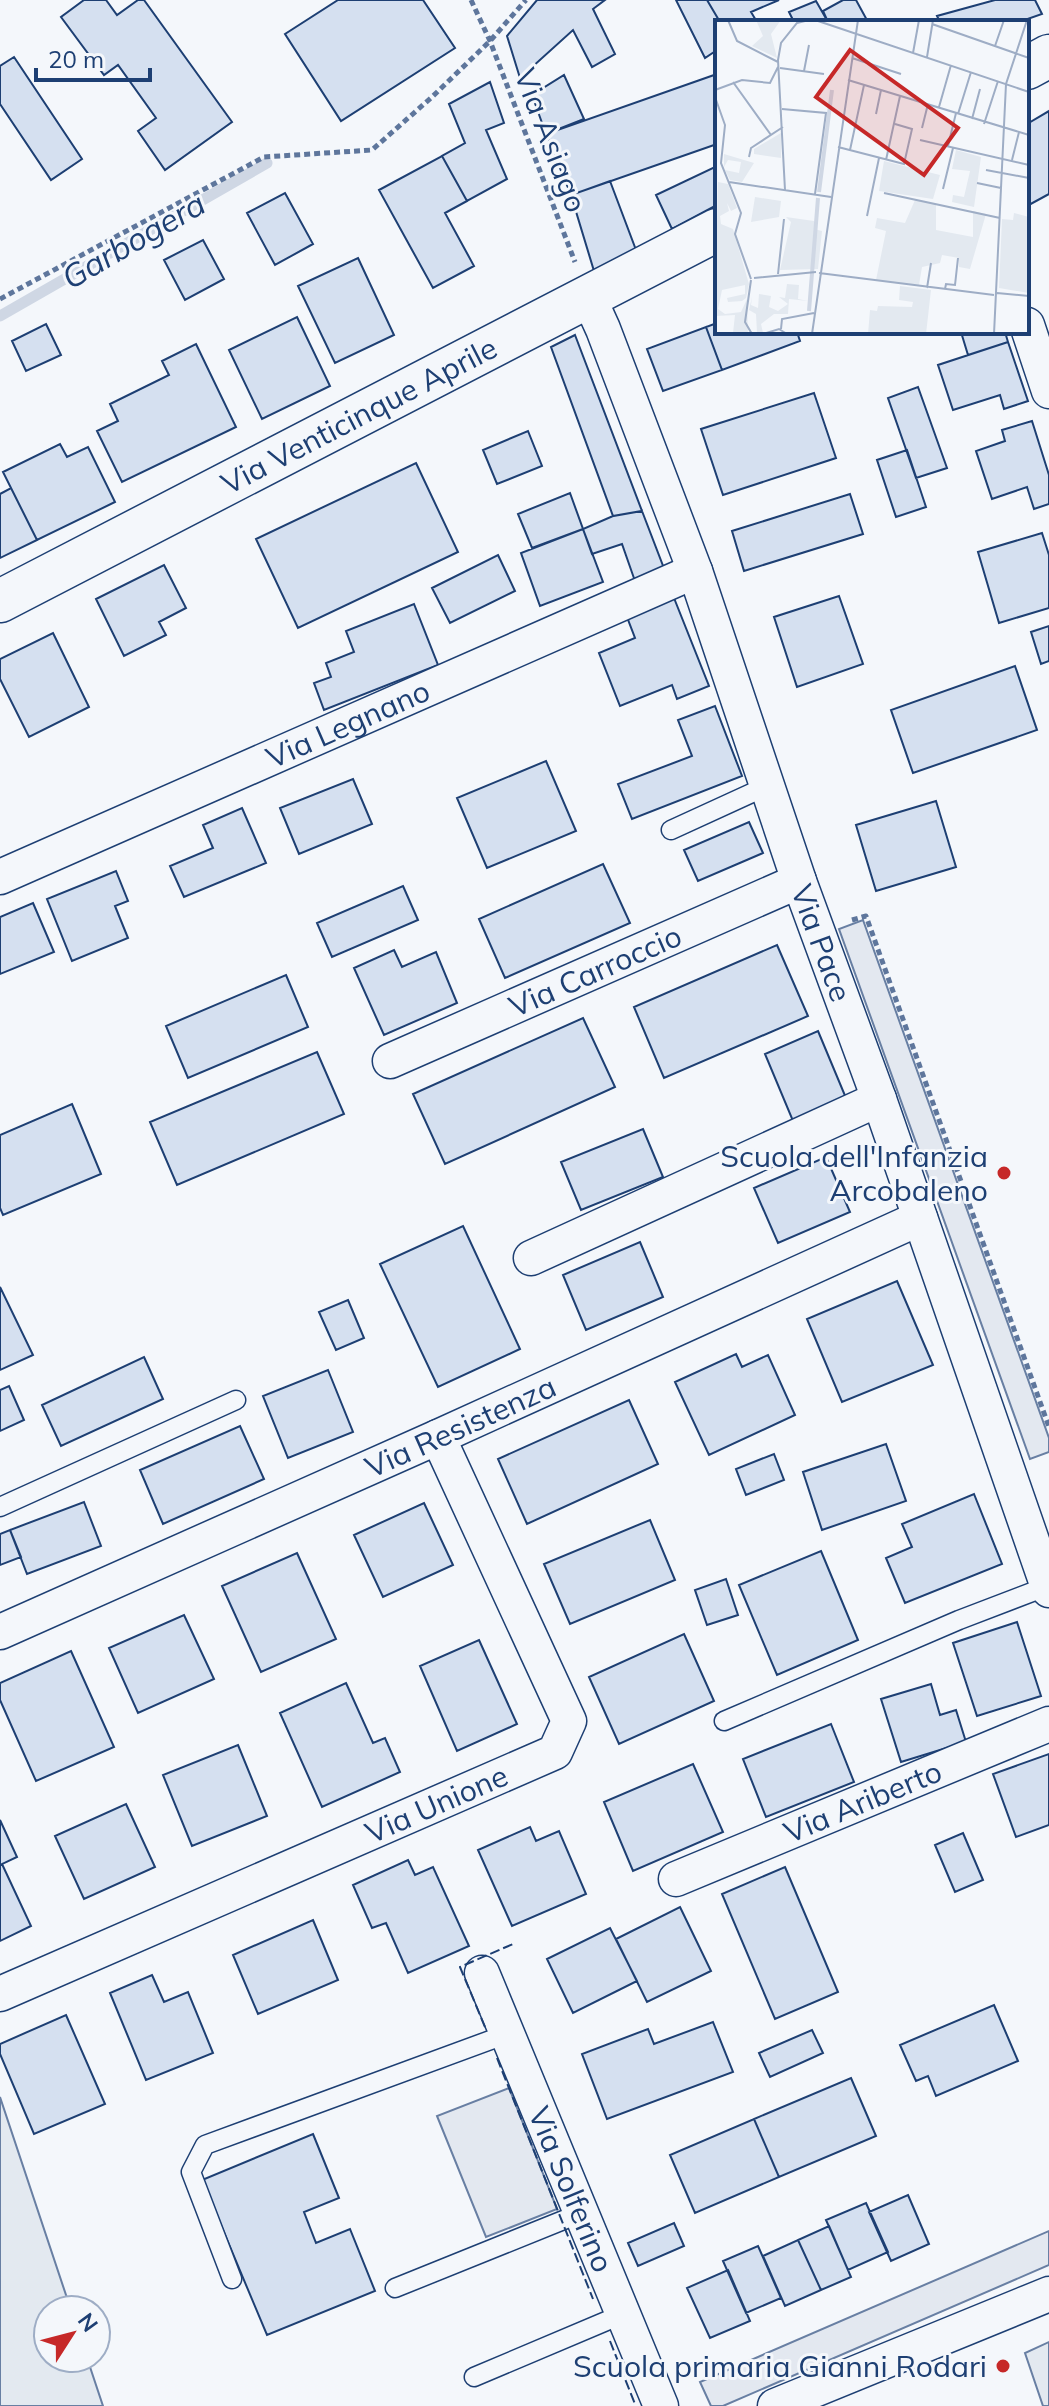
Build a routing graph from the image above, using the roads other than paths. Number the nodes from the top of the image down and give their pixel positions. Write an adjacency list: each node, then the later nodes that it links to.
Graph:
1 (1049, 56): 2 (street)
2 (1029, 67)
3 (715, 231): 4 (street, Via Venticinque Aprile)
4 (588, 296): 7 (street, Via Pace); 8 (street, Via Venticinque Aprile)
5 (1029, 331): 6 (street)
6 (1049, 391)
7 (695, 571): 9 (street, Via Pace); 11 (street, Via Legnano)
8 (0, 601)
9 (767, 786): 10 (lane); 12 (street, Via Pace)
10 (671, 830)
11 (0, 877)
12 (799, 881): 13 (street, Via Carroccio); 14 (street, Via Pace)
13 (390, 1061)
14 (879, 1099): 15 (street, Via Pace); 16 (street)
15 (920, 1218): 18 (street, Via Resistenza); 20 (street, Via Pace)
16 (531, 1258)
17 (236, 1400): 19 (lane)
18 (438, 1437): 21 (street, Via Resistenza); 26 (street, Via Unione)
19 (0, 1507)
20 (1046, 1573): 22 (lane)
21 (0, 1632)
22 (724, 1721)
23 (1049, 1724): 24 (street, Via Ariberto)
24 (676, 1879)
25 (482, 1973): 27 (street, Via Solferino)
26 (0, 1994)
27 (507, 2034): 28 (street, Via Solferino); 29 (lane)
28 (581, 2213): 30 (lane); 32 (street, Via Solferino)
29 (232, 2279)
30 (395, 2288)
31 (1049, 2294): 35 (street)
32 (623, 2314): 33 (lane); 34 (street, Via Solferino)
33 (474, 2377)
34 (661, 2406)
35 (775, 2406)

